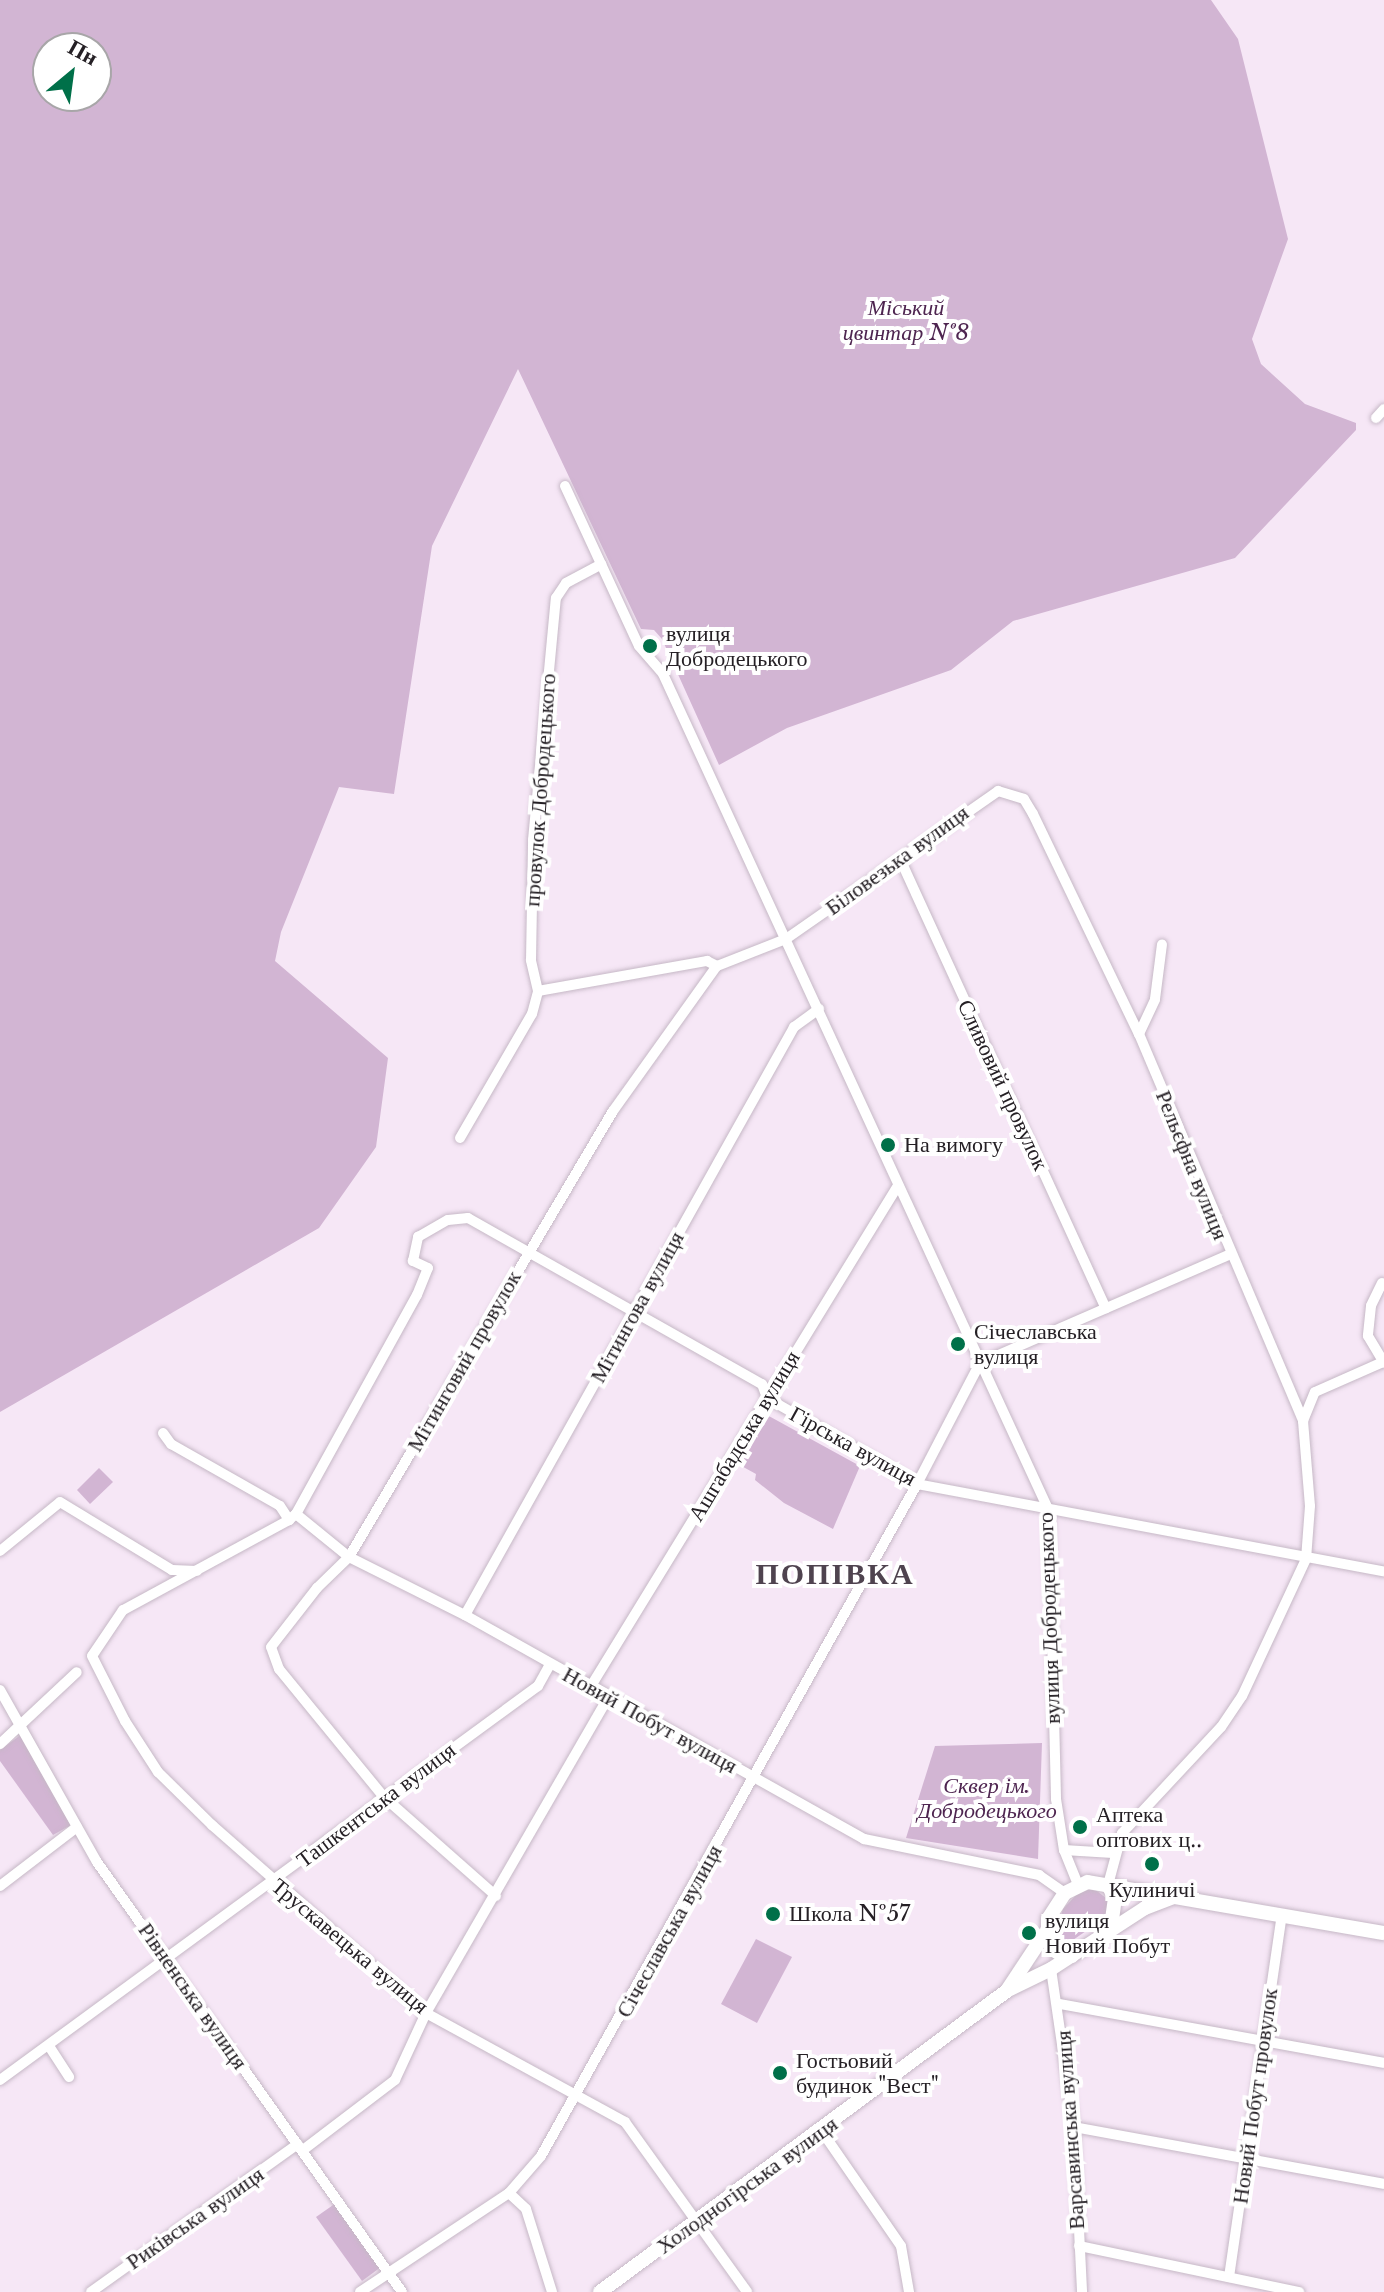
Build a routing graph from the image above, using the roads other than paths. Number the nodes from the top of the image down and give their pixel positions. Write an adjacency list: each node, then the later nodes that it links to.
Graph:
1 (565, 486): 2 (street, вулиця Добродецького)
2 (601, 564): 5 (street, вулиця Добродецького); 8 (street, провулок Добродецького)
3 (1011, 791): 4 (street, Біловезька вулиця); 10 (street, Рельєфна вулиця)
4 (901, 861): 5 (street, Біловезька вулиця); 16 (street, Сливовий провулок)
5 (786, 939): 7 (street, Біловезька вулиця); 9 (street, вулиця Добродецького)
6 (1162, 944): 10 (street)
7 (717, 966): 8 (street); 13 (street, Мітинговий провулок)
8 (538, 991): 11 (street)
9 (819, 1009): 12 (street, вулиця Добродецького); 17 (street, Мітингова вулиця)
10 (1139, 1034): 14 (street, Рельєфна вулиця)
11 (460, 1138)
12 (897, 1187): 18 (street, вулиця Добродецького); 20 (street, Ашгабадська вулиця)
13 (527, 1254): 17 (street, Гірська вулиця); 25 (street, Гірська вулиця); 27 (street, Мітинговий провулок)
14 (1228, 1255): 16 (street); 21 (street, Рельєфна вулиця)
15 (1382, 1283): 19 (street)
16 (1106, 1308): 18 (street)
17 (632, 1314): 20 (street, Гірська вулиця); 31 (street, Мітингова вулиця)
18 (980, 1363): 23 (street, Січеславська вулиця); 24 (street, вулиця Добродецького)
19 (1384, 1363): 21 (street)
20 (767, 1398): 23 (street, Гірська вулиця); 34 (street, Ашгабадська вулиця)
21 (1303, 1421): 28 (street, Рельєфна вулиця)
22 (163, 1433): 25 (street, Новий Побут вулиця)
23 (917, 1484): 24 (street, Гірська вулиця); 39 (street, Січеславська вулиця)
24 (1049, 1511): 28 (street, Гірська вулиця); 42 (street, вулиця Добродецького)
25 (292, 1517): 27 (street, Новий Побут вулиця); 29 (street)
26 (0, 1551): 29 (street)
27 (349, 1557): 31 (street, Новий Побут вулиця); 40 (street, Мітинговий провулок)
28 (1306, 1559): 30 (street, Гірська вулиця); 43 (street)
29 (202, 1571): 44 (street, Трускавецька вулиця)
30 (1384, 1571)
31 (465, 1615): 32 (street, Новий Побут вулиця)
32 (550, 1664): 34 (street, Новий Побут вулиця); 40 (street, Ташкентська вулиця)
33 (77, 1672): 37 (street)
34 (591, 1686): 36 (street, Новий Побут вулиця)
35 (0, 1690): 37 (street, Рівненська вулиця)
36 (609, 1696): 39 (street, Новий Побут вулиця); 49 (street)
37 (23, 1727): 38 (street); 41 (street, Рівненська вулиця)
38 (0, 1744)
39 (754, 1778): 47 (street, Новий Побут вулиця); 65 (street, Січеславська вулиця)
40 (383, 1796): 44 (street, Ташкентська вулиця); 49 (street)
41 (77, 1827): 46 (street); 55 (street, Рівненська вулиця)
42 (1064, 1850): 43 (street); 47 (street, вулиця Добродецького)
43 (1113, 1853): 45 (street)
44 (275, 1883): 55 (street, Ташкентська вулиця); 59 (street, Трускавецька вулиця)
45 (1108, 1885): 47 (main road, Новий Побут вулиця); 48 (main road, Новий Побут вулиця); 51 (main road)
46 (0, 1886)
47 (1072, 1889): 52 (main road)
48 (1181, 1894): 50 (main road, Новий Побут вулиця); 51 (main road)
49 (496, 1896): 59 (street)
50 (1282, 1915): 53 (main road, Новий Побут вулиця); 60 (street, Новий Побут провулок)
51 (1111, 1928): 54 (main road)
52 (1045, 1933): 54 (main road); 57 (main road, Холодногірська вулиця)
53 (1384, 1933)
54 (1072, 1956): 56 (main road, Холодногірська вулиця)
55 (171, 1960): 61 (street, Ташкентська вулиця); 68 (street, Рівненська вулиця)
56 (1051, 1969): 57 (main road, Холодногірська вулиця); 58 (street, Варсавинська вулиця)
57 (1008, 1990): 67 (main road, Холодногірська вулиця)
58 (1060, 2004): 60 (street); 66 (street, Варсавинська вулиця)
59 (426, 2013): 65 (street, Трускавецька вулиця); 68 (street)
60 (1261, 2039): 62 (street); 69 (street, Новий Побут провулок)
61 (49, 2046): 63 (street); 64 (street, Ташкентська вулиця)
62 (1384, 2063)
63 (69, 2077)
64 (0, 2080)
65 (577, 2096): 71 (street, Січеславська вулиця); 72 (street, Трускавецька вулиця)
66 (1074, 2127): 69 (street); 73 (street, Варсавинська вулиця)
67 (821, 2130): 72 (main road, Холодногірська вулиця); 82 (street)
68 (301, 2147): 74 (street, Рівненська вулиця); 76 (street, Риківська вулиця)
69 (1246, 2159): 70 (street); 75 (street, Новий Побут провулок)
70 (1384, 2184)
71 (509, 2193): 74 (street, Січеславська вулиця); 79 (street)
72 (699, 2221): 80 (main road, Холодногірська вулиця); 81 (street, Трускавецька вулиця)
73 (1079, 2246): 75 (street); 83 (street, Варсавинська вулиця)
74 (388, 2272): 77 (street, Січеславська вулиця); 78 (street, Рівненська вулиця)
75 (1229, 2277): 84 (street)
76 (91, 2292)
77 (360, 2292)
78 (402, 2292)
79 (552, 2292)
80 (600, 2292)
81 (747, 2292)
82 (909, 2292)
83 (1082, 2292)
84 (1299, 2292)

